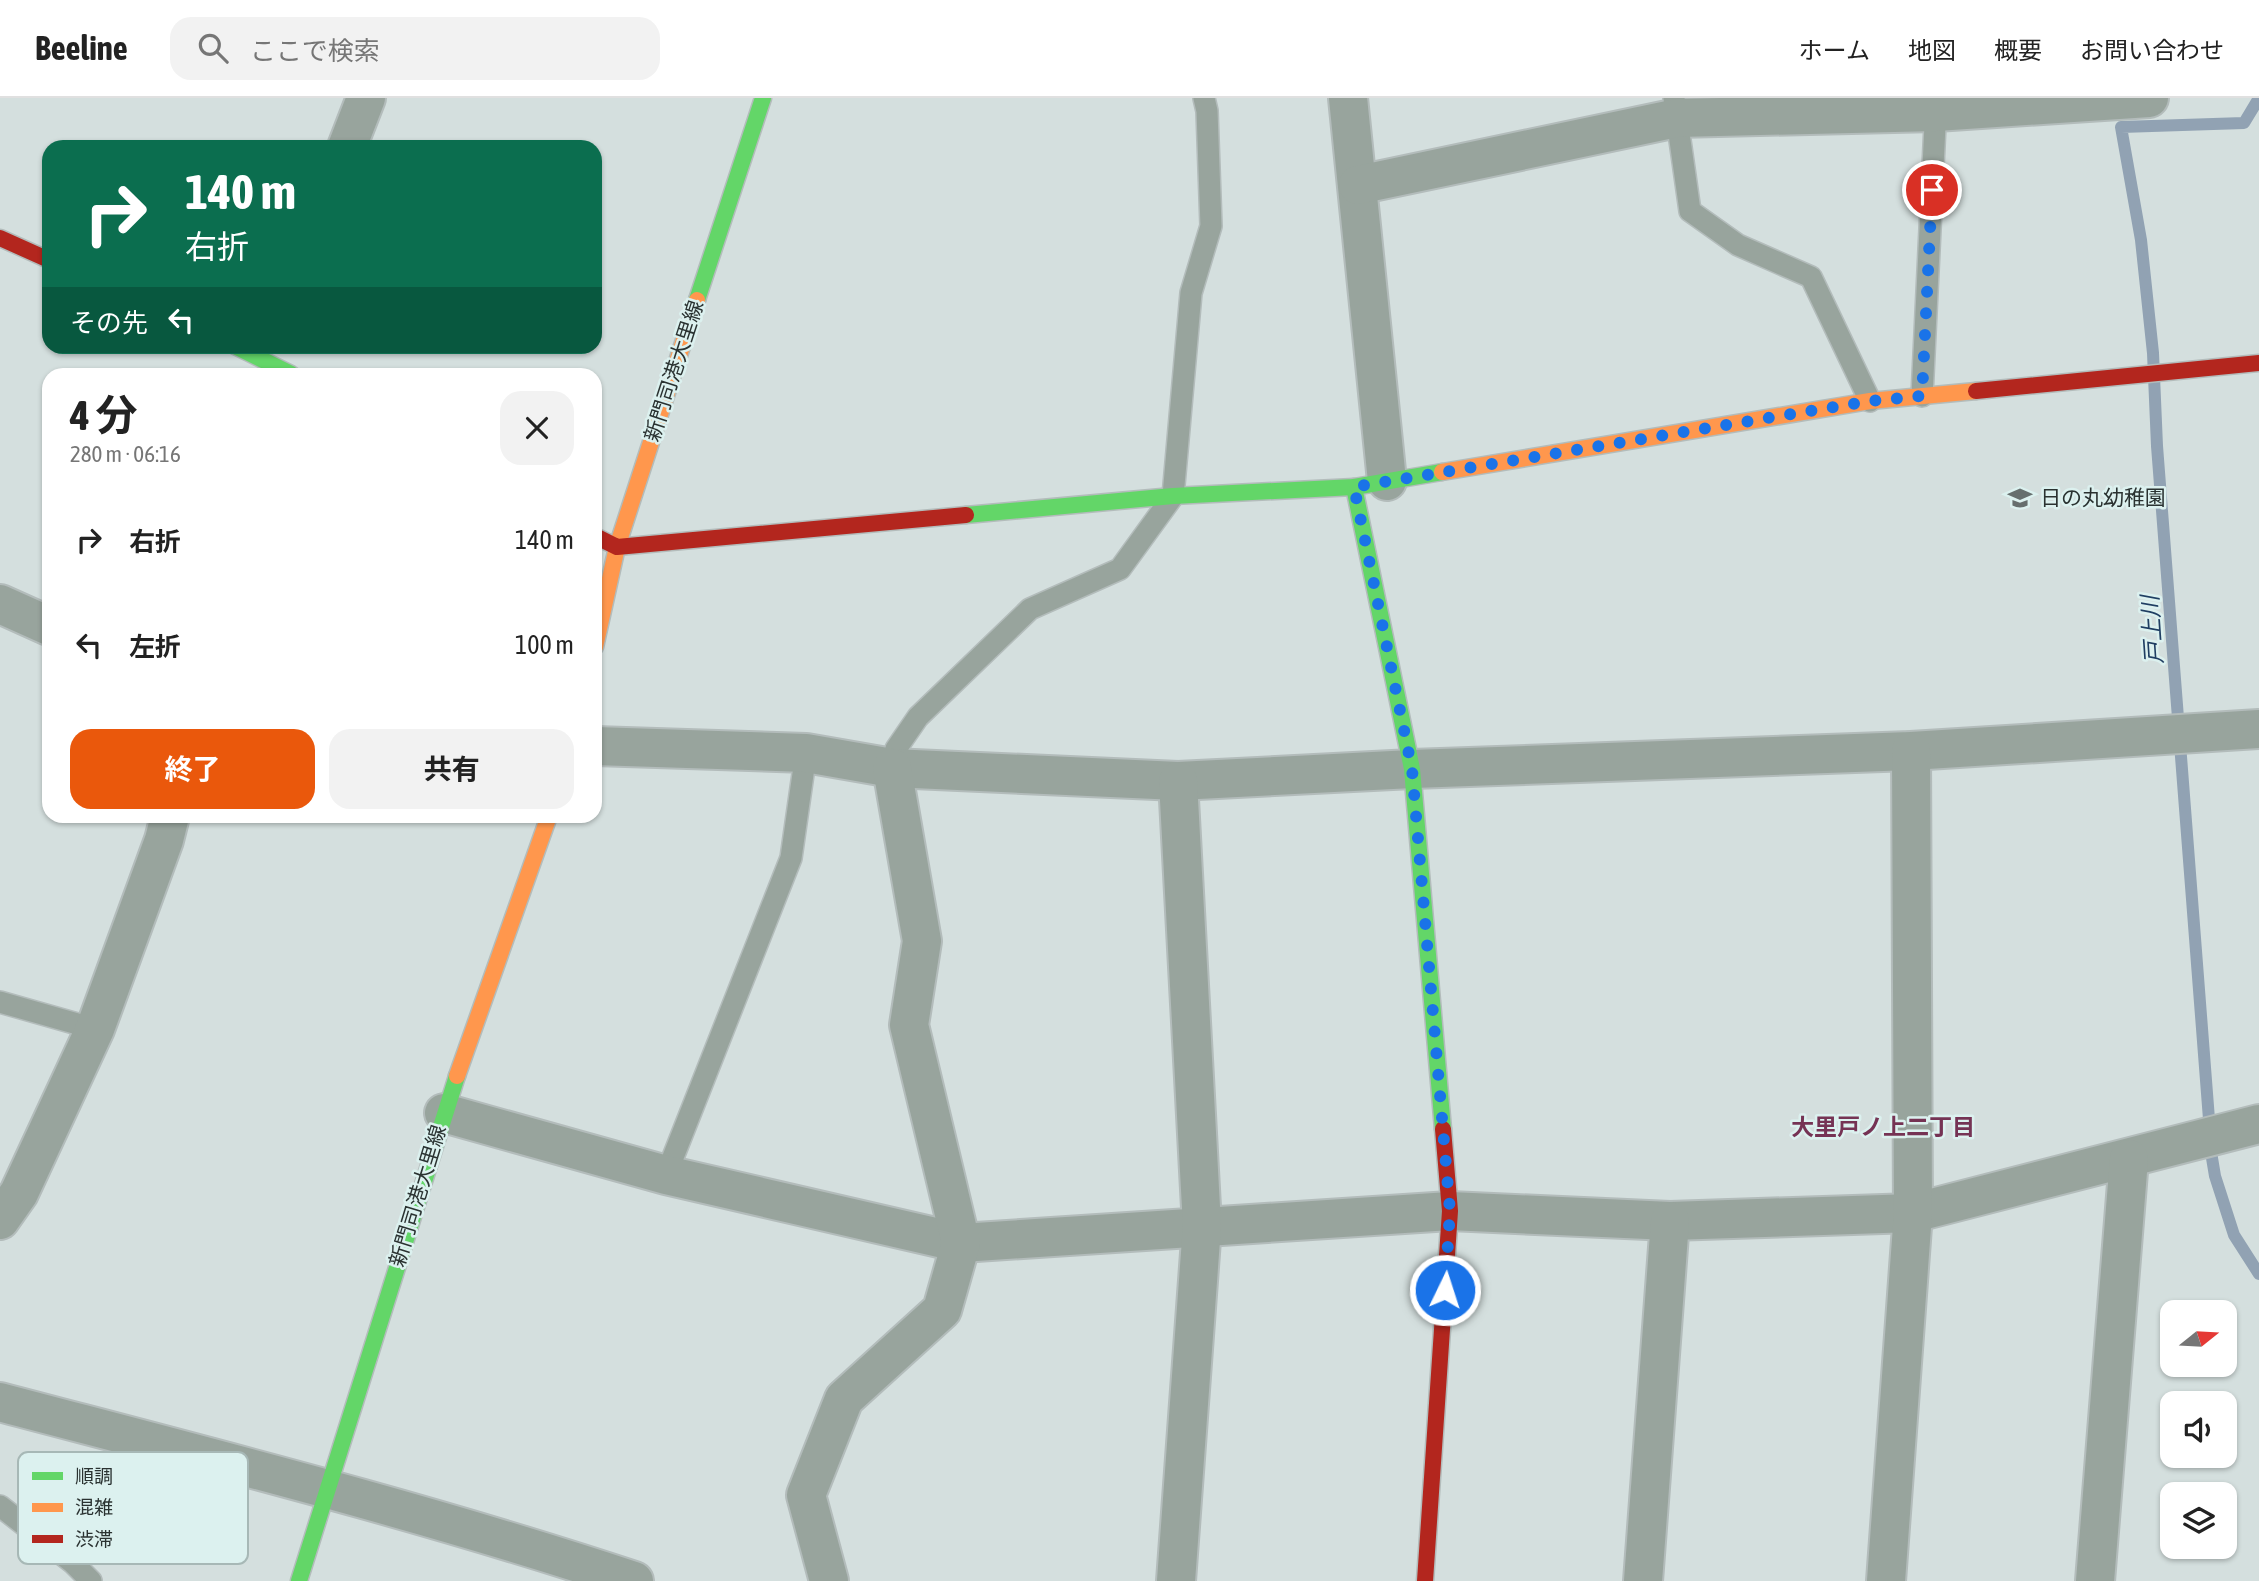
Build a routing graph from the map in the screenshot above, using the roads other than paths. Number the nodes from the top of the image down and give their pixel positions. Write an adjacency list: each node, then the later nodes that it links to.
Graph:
1 (366, 98): 8 (street)
2 (763, 98): 18 (street, 新門司港大里線)
3 (1204, 98): 16 (lane)
4 (1348, 98): 9 (street)
5 (2149, 98): 6 (street)
6 (1936, 105): 7 (street); 13 (lane)
7 (1675, 108): 9 (street); 14 (lane)
8 (350, 140)
9 (1357, 185): 15 (street)
10 (0, 238): 11 (street)
11 (42, 257)
12 (2259, 363): 13 (street)
13 (1922, 396): 14 (street)
14 (1870, 401): 15 (street)
15 (1371, 484): 16 (street); 27 (street)
16 (1173, 496): 18 (street); 26 (lane)
17 (602, 540): 18 (street)
18 (617, 547): 20 (street, 新門司港大里線)
19 (2, 611): 21 (street)
20 (602, 615)
21 (42, 624)
22 (2259, 729): 24 (street)
23 (602, 746): 25 (street)
24 (1911, 751): 27 (street); 38 (street)
25 (806, 753): 26 (street); 36 (lane)
26 (892, 768): 28 (street); 42 (street)
27 (1412, 769): 28 (street); 37 (street)
28 (1178, 781): 41 (street)
29 (168, 823): 32 (street)
30 (547, 823): 33 (street, 新門司港大里線)
31 (0, 1002): 32 (lane)
32 (96, 1029): 39 (street)
33 (444, 1113): 36 (street); 46 (street, 新門司港大里線)
34 (2259, 1124): 35 (street)
35 (2129, 1158): 38 (street); 58 (street)
36 (666, 1175): 42 (street)
37 (1450, 1211): 40 (street); 41 (street); 55 (street)
38 (1913, 1213): 40 (street); 57 (street)
39 (0, 1220)
40 (1670, 1222): 56 (street)
41 (1202, 1226): 42 (street); 54 (street)
42 (961, 1243): 53 (street)
43 (0, 1402): 44 (street)
44 (188, 1452)
45 (248, 1468): 46 (street)
46 (327, 1489): 51 (street, 新門司港大里線); 52 (street)
47 (0, 1506): 48 (lane)
48 (18, 1520)
49 (74, 1564): 50 (lane)
50 (91, 1581)
51 (299, 1581)
52 (634, 1581)
53 (830, 1581)
54 (1176, 1581)
55 (1425, 1581)
56 (1643, 1581)
57 (1886, 1581)
58 (2095, 1581)

